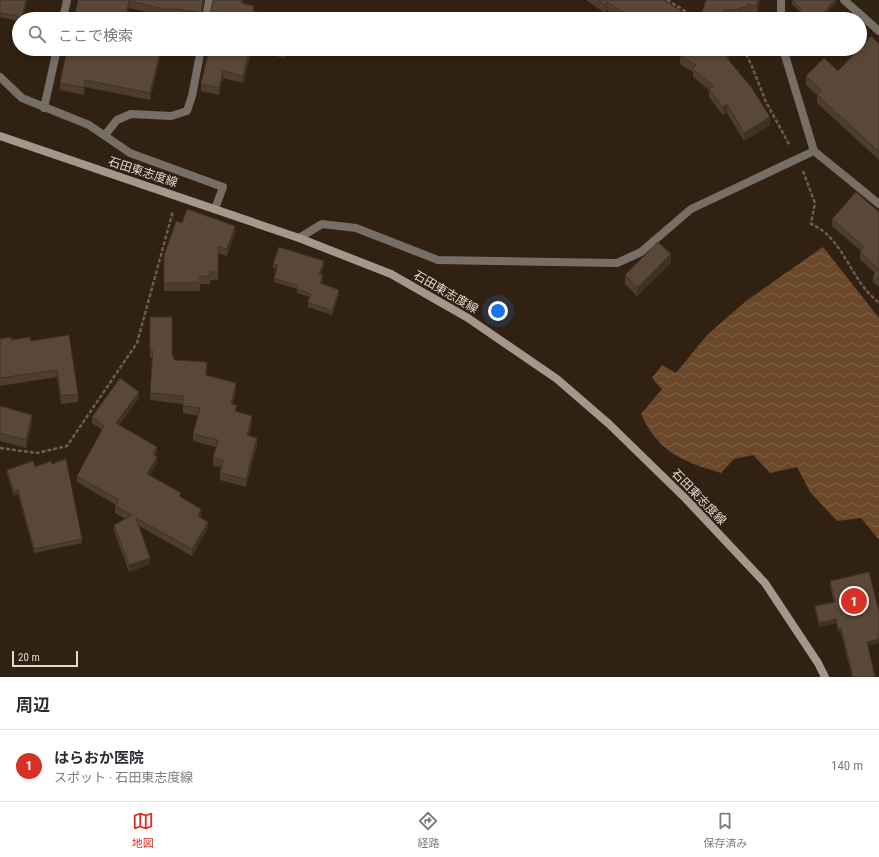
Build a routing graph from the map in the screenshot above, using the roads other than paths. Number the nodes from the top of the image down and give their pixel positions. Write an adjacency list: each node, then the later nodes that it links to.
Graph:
1 (67, 0): 5 (street)
2 (781, 0): 7 (street)
3 (844, 0): 8 (street)
4 (209, 1): 6 (street)
5 (64, 12)
6 (207, 12)
7 (781, 12)
8 (858, 12)
9 (867, 20): 10 (street)
10 (879, 31)
11 (55, 56): 15 (street)
12 (200, 56): 16 (street)
13 (785, 56): 18 (street)
14 (0, 77): 15 (street)
15 (44, 108): 16 (street)
16 (105, 135): 20 (street)
17 (0, 136): 20 (main road, 石田東志度線)
18 (814, 151): 19 (street); 21 (street)
19 (879, 204)
20 (215, 209): 21 (main road, 石田東志度線)
21 (299, 238): 22 (main road, 石田東志度線)
22 (824, 677)

